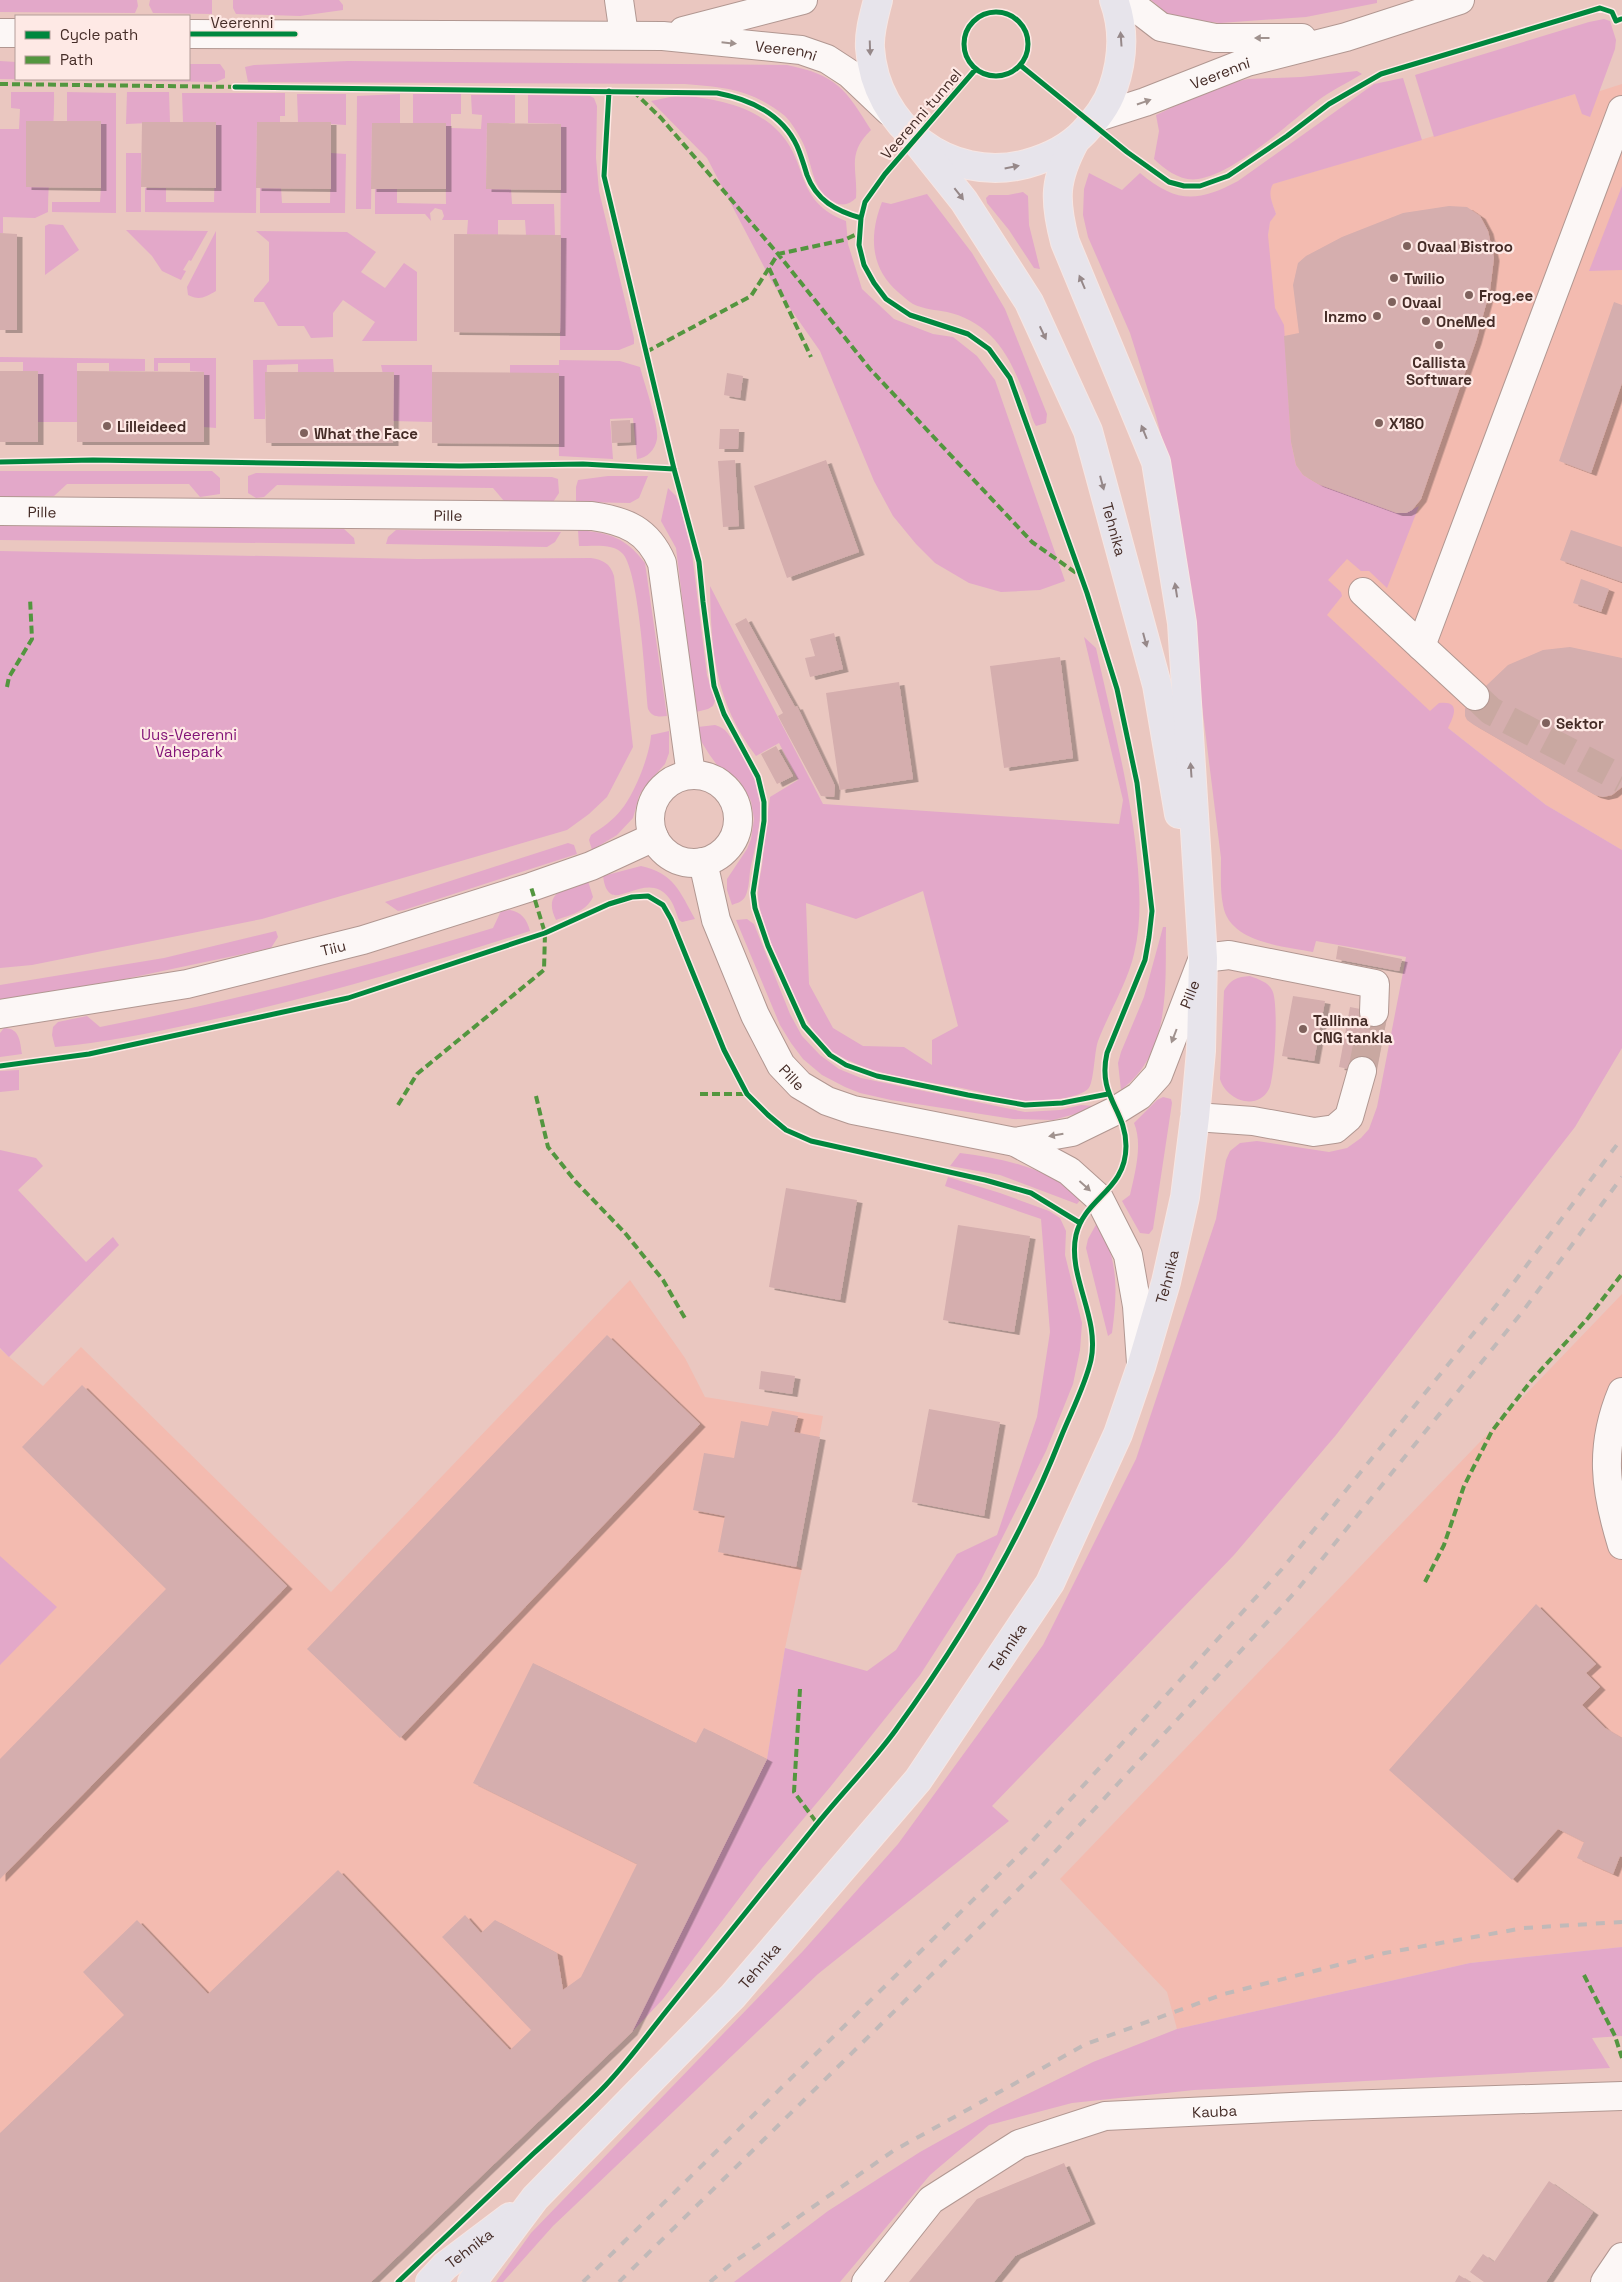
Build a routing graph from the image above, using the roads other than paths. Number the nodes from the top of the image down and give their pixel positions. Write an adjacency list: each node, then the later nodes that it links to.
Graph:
1 (619, 0): 10 (street)
2 (803, 0): 11 (street, Veerenni)
3 (878, 0): 14 (main road, one-way to 14)
4 (1114, 0): 15 (main road, one-way to 4)
5 (1126, 0): 12 (street, Veerenni, one-way to 5)
6 (1460, 0): 12 (street, Veerenni)
7 (0, 33): 8 (street)
8 (15, 33)
9 (190, 34): 10 (street, Veerenni)
10 (624, 35): 11 (street, Veerenni)
11 (663, 36): 14 (street, Veerenni, one-way to 14)
12 (1346, 37): 15 (street, Veerenni, one-way to 12)
13 (1622, 110): 18 (street)
14 (889, 111): 16 (main road)
15 (1098, 117): 17 (main road)
16 (918, 142): 17 (main road, one-way to 17); 26 (main road, Tehnika, one-way to 26)
17 (1075, 142): 26 (main road, Tehnika, one-way to 17)
18 (1616, 145): 21 (street)
19 (0, 511): 23 (street, Pille)
20 (1363, 592): 21 (street)
21 (1421, 646): 22 (street)
22 (1475, 696)
23 (691, 775): 24 (street); 25 (street)
24 (654, 837): 25 (street); 28 (street, Tiiu)
25 (703, 862): 31 (street, Pille)
26 (1203, 958): 27 (street); 30 (main road, Tehnika); 31 (street, Pille, one-way to 31)
27 (1374, 1012)
28 (0, 1014)
29 (1362, 1071): 30 (street)
30 (1195, 1117): 32 (main road, Tehnika)
31 (1015, 1142): 32 (street, Pille, one-way to 32)
32 (1141, 1367): 36 (main road, Tehnika)
33 (1622, 1392): 34 (street)
34 (1622, 1545)
35 (1622, 2096): 40 (street, Kauba)
36 (535, 2198): 38 (main road, Tehnika); 39 (main road, Tehnika)
37 (1622, 2257): 41 (street)
38 (430, 2282)
39 (472, 2282)
40 (866, 2282)
41 (1605, 2282)

